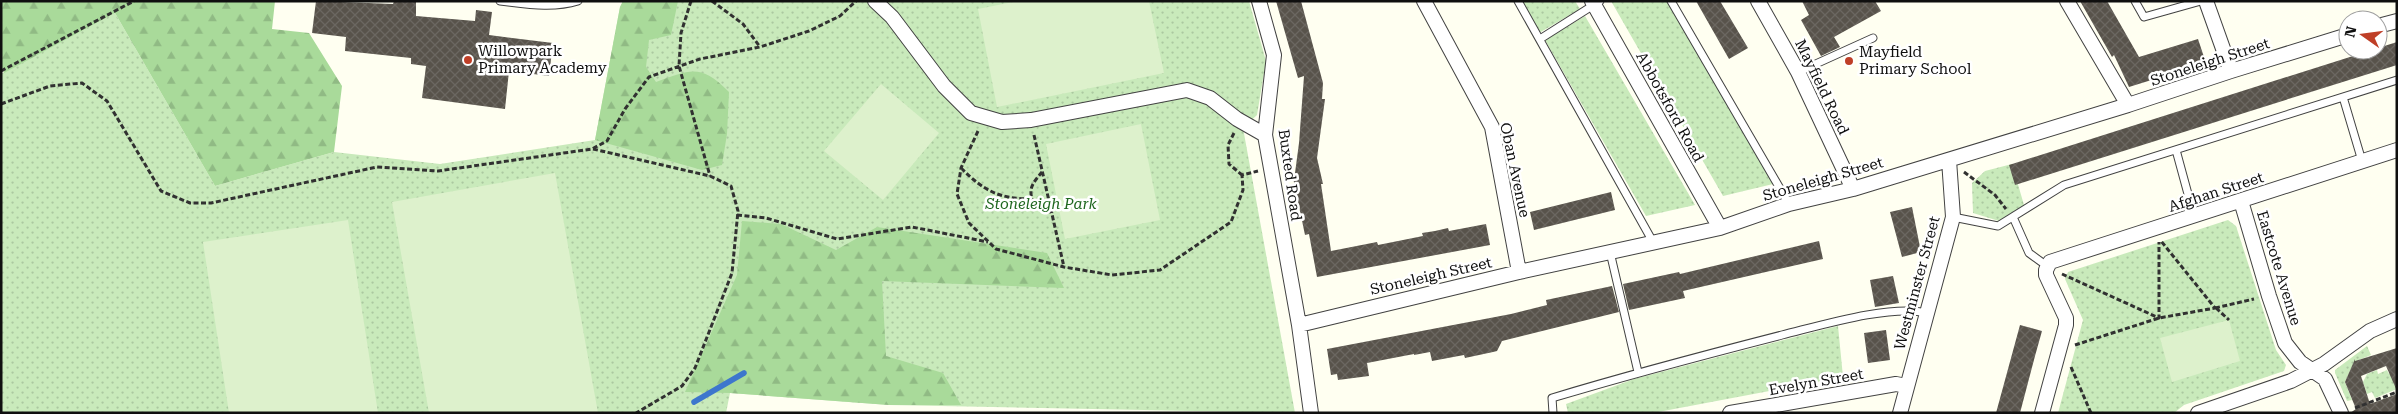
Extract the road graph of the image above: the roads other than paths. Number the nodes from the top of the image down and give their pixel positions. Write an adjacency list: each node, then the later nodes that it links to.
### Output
1 (500, 1): 2 (lane)
2 (578, 1)
3 (875, 1): 22 (street)
4 (1259, 1): 22 (street, Buxted Road)
5 (1424, 1): 37 (street, Oban Avenue)
6 (1518, 1): 14 (lane)
7 (1671, 1): 29 (lane)
8 (1758, 1): 18 (street, Mayfield Road)
9 (2067, 1): 21 (street)
10 (2135, 1): 11 (lane)
11 (2201, 1)
12 (2206, 1): 17 (street)
13 (1595, 2): 14 (lane); 33 (street, Abbotsford Road)
14 (1540, 38): 34 (lane)
15 (1873, 38): 18 (lane)
16 (2338, 38): 17 (street, Stoneleigh Street)
17 (2231, 71): 21 (street, Stoneleigh Street)
18 (1798, 72): 27 (street, Mayfield Road)
19 (2397, 80): 20 (lane)
20 (2343, 97): 23 (lane); 26 (lane)
21 (2128, 105): 25 (street, Stoneleigh Street)
22 (1265, 135): 40 (street, Buxted Road)
23 (2176, 150): 30 (lane); 32 (lane)
24 (2397, 150): 26 (street, Afghan Street)
25 (1949, 160): 27 (street, Stoneleigh Street); 31 (street, Westminster Street)
26 (2362, 162): 28 (street, Afghan Street)
27 (1853, 188): 29 (street, Stoneleigh Street)
28 (2241, 201): 30 (street, Afghan Street); 41 (street, Eastcote Avenue)
29 (1789, 204): 33 (street, Stoneleigh Street)
30 (2194, 216): 36 (street, Afghan Street)
31 (1953, 217): 32 (lane); 38 (street, Westminster Street)
32 (2013, 217): 36 (lane)
33 (1720, 228): 34 (street, Stoneleigh Street)
34 (1653, 242): 35 (street, Stoneleigh Street)
35 (1610, 252): 37 (street, Stoneleigh Street); 42 (lane)
36 (2048, 266): 49 (street)
37 (1519, 272): 40 (street, Stoneleigh Street)
38 (1927, 313): 42 (lane); 43 (street, Westminster Street)
39 (2397, 319): 41 (street)
40 (1299, 325): 45 (street, Buxted Road)
41 (2312, 371): 44 (street, Eastcote Avenue); 50 (street)
42 (1638, 372): 46 (lane)
43 (1906, 386): 47 (street, Evelyn Street); 48 (street, Westminster Street)
44 (2345, 411)
45 (1311, 413)
46 (1553, 413)
47 (1730, 413)
48 (1900, 413)
49 (2042, 413)
50 (2198, 413)

